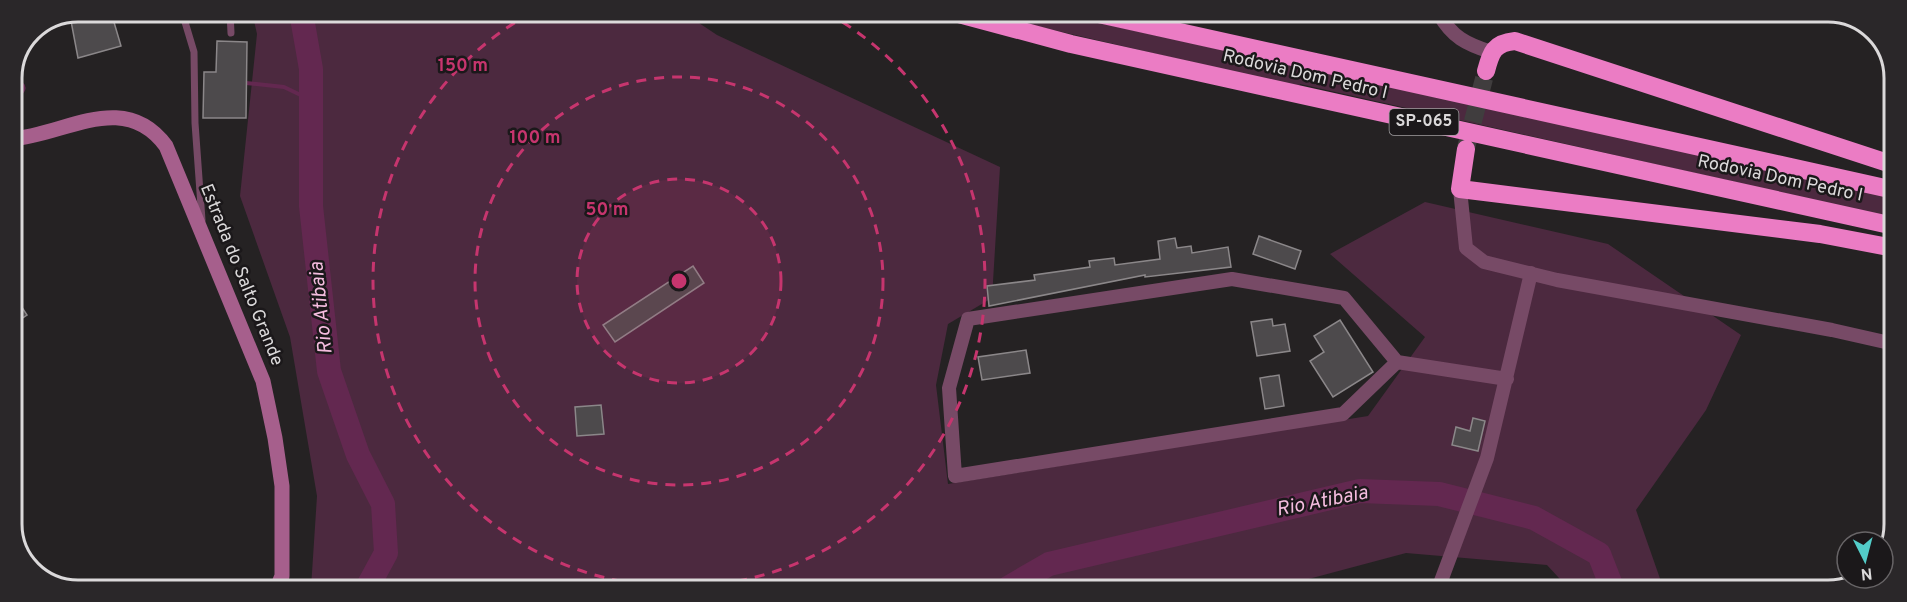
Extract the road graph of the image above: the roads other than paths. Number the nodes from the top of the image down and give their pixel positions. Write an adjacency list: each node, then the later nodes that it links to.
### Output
1 (185, 22): 15 (lane)
2 (230, 22): 6 (lane)
3 (989, 22): 14 (highway, Rodovia Dom Pedro I / SP-065)
4 (1135, 22): 12 (highway, Rodovia Dom Pedro I / SP-065)
5 (1444, 22): 7 (street)
6 (231, 33)
7 (1491, 52): 8 (highway); 11 (highway)
8 (1486, 71)
9 (22, 136): 15 (street, Estrada do Salto Grande)
10 (1466, 149): 13 (highway)
11 (1884, 162)
12 (1884, 188)
13 (1460, 189): 16 (highway); 17 (street)
14 (1884, 224)
15 (202, 229): 21 (street, Estrada do Salto Grande)
16 (1884, 246)
17 (1531, 273): 18 (street); 20 (street)
18 (1884, 342)
19 (1397, 362): 19 (street); 20 (street)
20 (1507, 379): 22 (street)
21 (281, 580)
22 (1442, 580)

